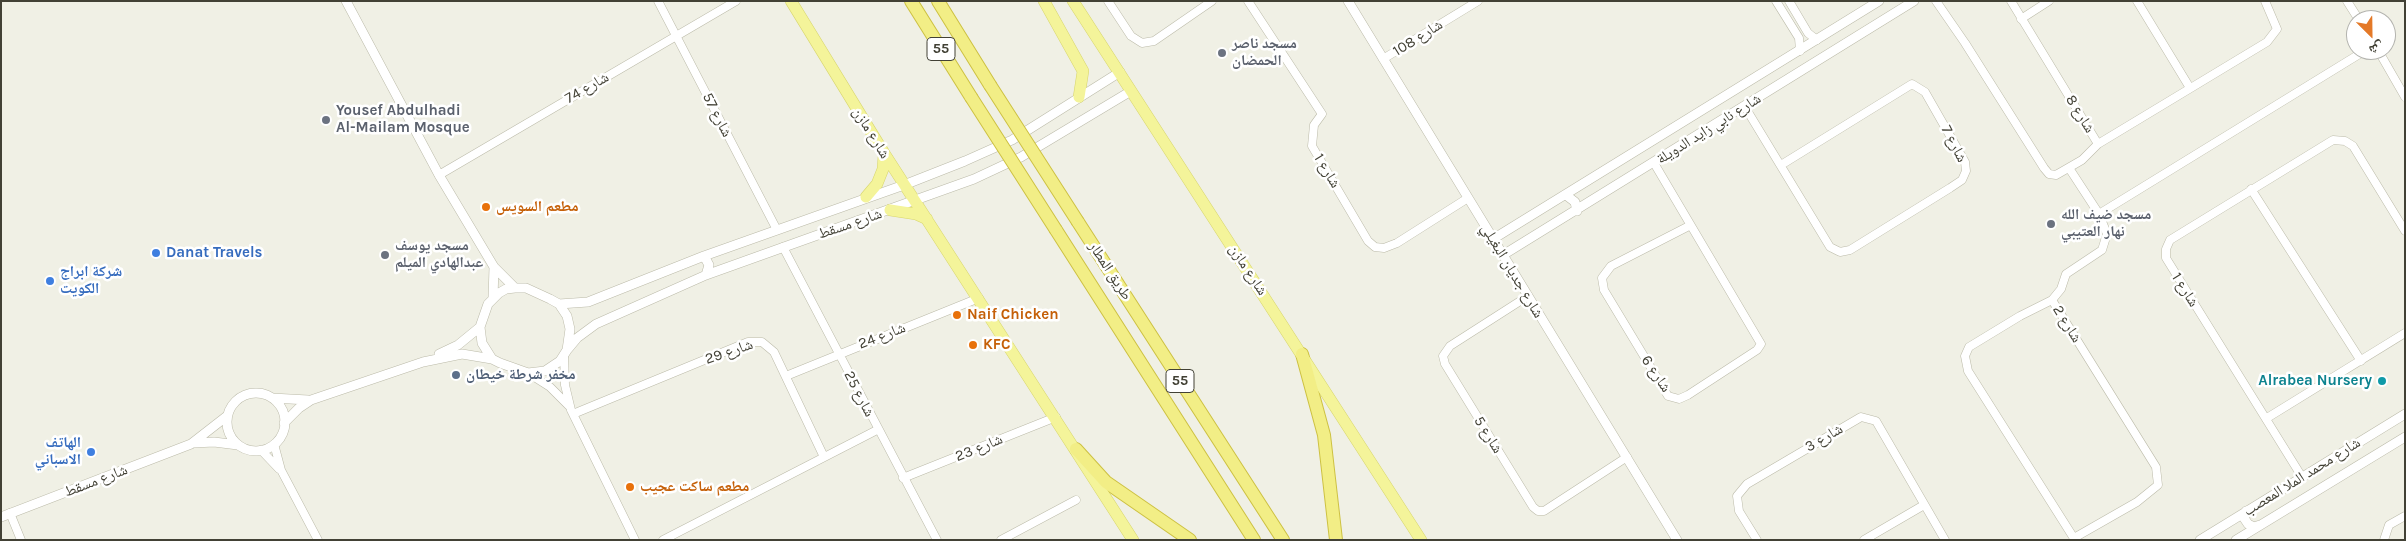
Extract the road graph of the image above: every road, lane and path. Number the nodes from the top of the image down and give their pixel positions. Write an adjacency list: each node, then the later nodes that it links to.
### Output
1 (346, 1): 43 (street)
2 (658, 1): 26 (street, شارع 57)
3 (736, 1): 26 (street, شارع 74)
4 (791, 1): 39 (main road, شارع مازن)
5 (911, 1): 118 (highway, طريق المطار / 55, bridge)
6 (938, 1): 119 (highway, طريق المطار / 55, bridge)
7 (1044, 1): 35 (main road)
8 (1073, 1): 32 (main road, شارع مازن)
9 (1108, 1): 10 (street)
10 (1212, 1)
11 (1248, 1): 49 (street, شارع 1)
12 (1348, 1): 29 (street, شارع جديان البغيلي)
13 (1478, 1): 29 (street, شارع 108)
14 (1776, 1): 24 (street)
15 (1879, 1): 27 (street, شارع نابي زايد الدويلة)
16 (1914, 1): 23 (street, شارع نابي زايد الدويلة)
17 (1936, 1): 42 (street)
18 (2010, 1): 25 (street, شارع 8)
19 (2049, 1): 25 (street)
20 (2137, 1): 33 (street)
21 (2265, 1): 33 (street, شارع 8)
22 (1790, 3): 24 (street); 27 (street)
23 (1903, 5): 37 (street, شارع نابي زايد الدويلة)
24 (1782, 12): 28 (street)
25 (2022, 19): 38 (street, شارع 8)
26 (676, 36): 43 (street, شارع 74); 57 (street, شارع 57)
27 (1817, 40): 28 (street, شارع نابي زايد الدويلة)
28 (1800, 51): 44 (street, شارع نابي زايد الدويلة)
29 (1383, 59): 49 (street, شارع جديان البغيلي)
30 (2350, 60): 54 (street)
31 (2384, 60): 36 (street)
32 (1120, 72): 34 (main road, شارع مازن); 35 (street, شارع مسقط)
33 (2190, 88): 38 (street, شارع 8)
34 (1131, 91): 51 (street, شارع مسقط); 77 (main road, شارع مازن)
35 (1079, 97): 45 (street, شارع مسقط)
36 (2405, 97)
37 (1745, 107): 40 (street, شارع نابي زايد الدويلة); 41 (street, شارع 7)
38 (2098, 144): 42 (street)
39 (884, 153): 45 (main road, شارع مازن); 48 (main road)
40 (1654, 164): 50 (street, شارع نابي زايد الدويلة); 56 (street, شارع 6)
41 (1781, 165): 41 (street, شارع 7)
42 (2069, 168): 54 (street)
43 (439, 175): 65 (street)
44 (1589, 180): 47 (street, شارع نابي زايد الدويلة); 50 (street)
45 (904, 185): 48 (street, شارع مسقط); 51 (main road, شارع مازن)
46 (2251, 189): 58 (street, شارع 1); 79 (street); 89 (street, شارع 1)
47 (1566, 195): 53 (street); 59 (street, شارع نابي زايد الدويلة)
48 (866, 197): 57 (street, شارع مسقط)
49 (1468, 198): 59 (street, شارع جديان البغيلي)
50 (1597, 198): 53 (street, شارع نابي زايد الدويلة)
51 (914, 201): 52 (street, شارع مسقط); 55 (main road, شارع مازن)
52 (890, 210): 55 (main road); 61 (street, شارع مسقط)
53 (1576, 211): 62 (street, شارع نابي زايد الدويلة)
54 (2099, 214): 71 (street)
55 (928, 220): 70 (main road, شارع مازن)
56 (1689, 226): 56 (street, شارع 6)
57 (777, 230): 60 (street, شارع مسقط)
58 (2405, 230)
59 (1493, 240): 62 (street, شارع جديان البغيلي)
60 (730, 247): 63 (street, شارع مسقط); 64 (street)
61 (783, 248): 64 (street, شارع مسقط); 76 (street, شارع 25)
62 (1503, 255): 68 (street, شارع جديان البغيلي)
63 (704, 256): 66 (street); 72 (street, شارع مسقط)
64 (735, 265): 66 (street, شارع مسقط)
65 (494, 267): 67 (street); 69 (street)
66 (706, 275): 75 (street, شارع مسقط)
67 (515, 288): 69 (street); 72 (street)
68 (1528, 296): 99 (street, شارع جديان البغيلي); 99 (street, شارع 5)
69 (493, 298): 73 (street)
70 (979, 298): 76 (street, شارع 24); 88 (main road, شارع مازن)
71 (2052, 300): 109 (street, شارع 2); 109 (street, شارع 2)
72 (559, 304): 75 (street)
73 (480, 327): 78 (street); 80 (street)
74 (2405, 333): 79 (street)
75 (565, 352): 81 (street); 85 (street)
76 (838, 353): 82 (street, شارع 24); 91 (street, شارع 25)
77 (1302, 354): 120 (highway); 121 (main road, شارع مازن)
78 (492, 359): 80 (street); 81 (street)
79 (2361, 361): 89 (street)
80 (423, 362): 84 (street)
81 (528, 373): 85 (street)
82 (786, 376): 85 (street, شارع 29); 98 (street, شارع 29)
83 (272, 398): 84 (street); 87 (street); 90 (street)
84 (311, 400): 90 (street)
85 (572, 412): 112 (street)
86 (2405, 414): 101 (street, شارع محمد الملا المعصب)
87 (227, 416): 93 (street, شارع مسقط); 95 (street)
88 (1056, 418): 96 (main road, شارع مازن); 102 (street, شارع 23)
89 (2267, 418): 101 (street, شارع 1)
90 (284, 423): 94 (street)
91 (877, 430): 98 (street); 102 (street, شارع 25)
92 (2405, 437): 108 (street, شارع محمد الملا المعصب)
93 (191, 444): 95 (street, شارع مسقط); 106 (street, شارع مسقط)
94 (274, 444): 97 (street); 100 (street)
95 (239, 445): 97 (street)
96 (1076, 449): 116 (main road, شارع مازن); 117 (highway)
97 (261, 450): 100 (street)
98 (824, 457): 113 (street)
99 (1627, 458): 122 (street, شارع جديان البغيلي)
100 (280, 470): 111 (street)
101 (2302, 476): 105 (street, شارع محمد الملا المعصب)
102 (903, 478): 114 (street, شارع 25)
103 (1076, 500): 115 (street)
104 (1924, 505): 123 (street, شارع 3); 124 (street); 125 (street, شارع 3)
105 (2246, 511): 108 (street); 126 (street, شارع محمد الملا المعصب)
106 (6, 515): 110 (street)
107 (2405, 516): 128 (street)
108 (2260, 525): 127 (street, شارع محمد الملا المعصب)
109 (2074, 539)
110 (21, 540)
111 (318, 540)
112 (635, 540)
113 (663, 540)
114 (937, 540)
115 (1001, 540)
116 (1134, 540)
117 (1190, 540)
118 (1254, 540)
119 (1283, 540)
120 (1336, 540)
121 (1421, 540)
122 (1677, 540)
123 (1757, 540)
124 (1864, 540)
125 (1945, 540)
126 (2200, 540)
127 (2236, 540)
128 (2384, 540)

